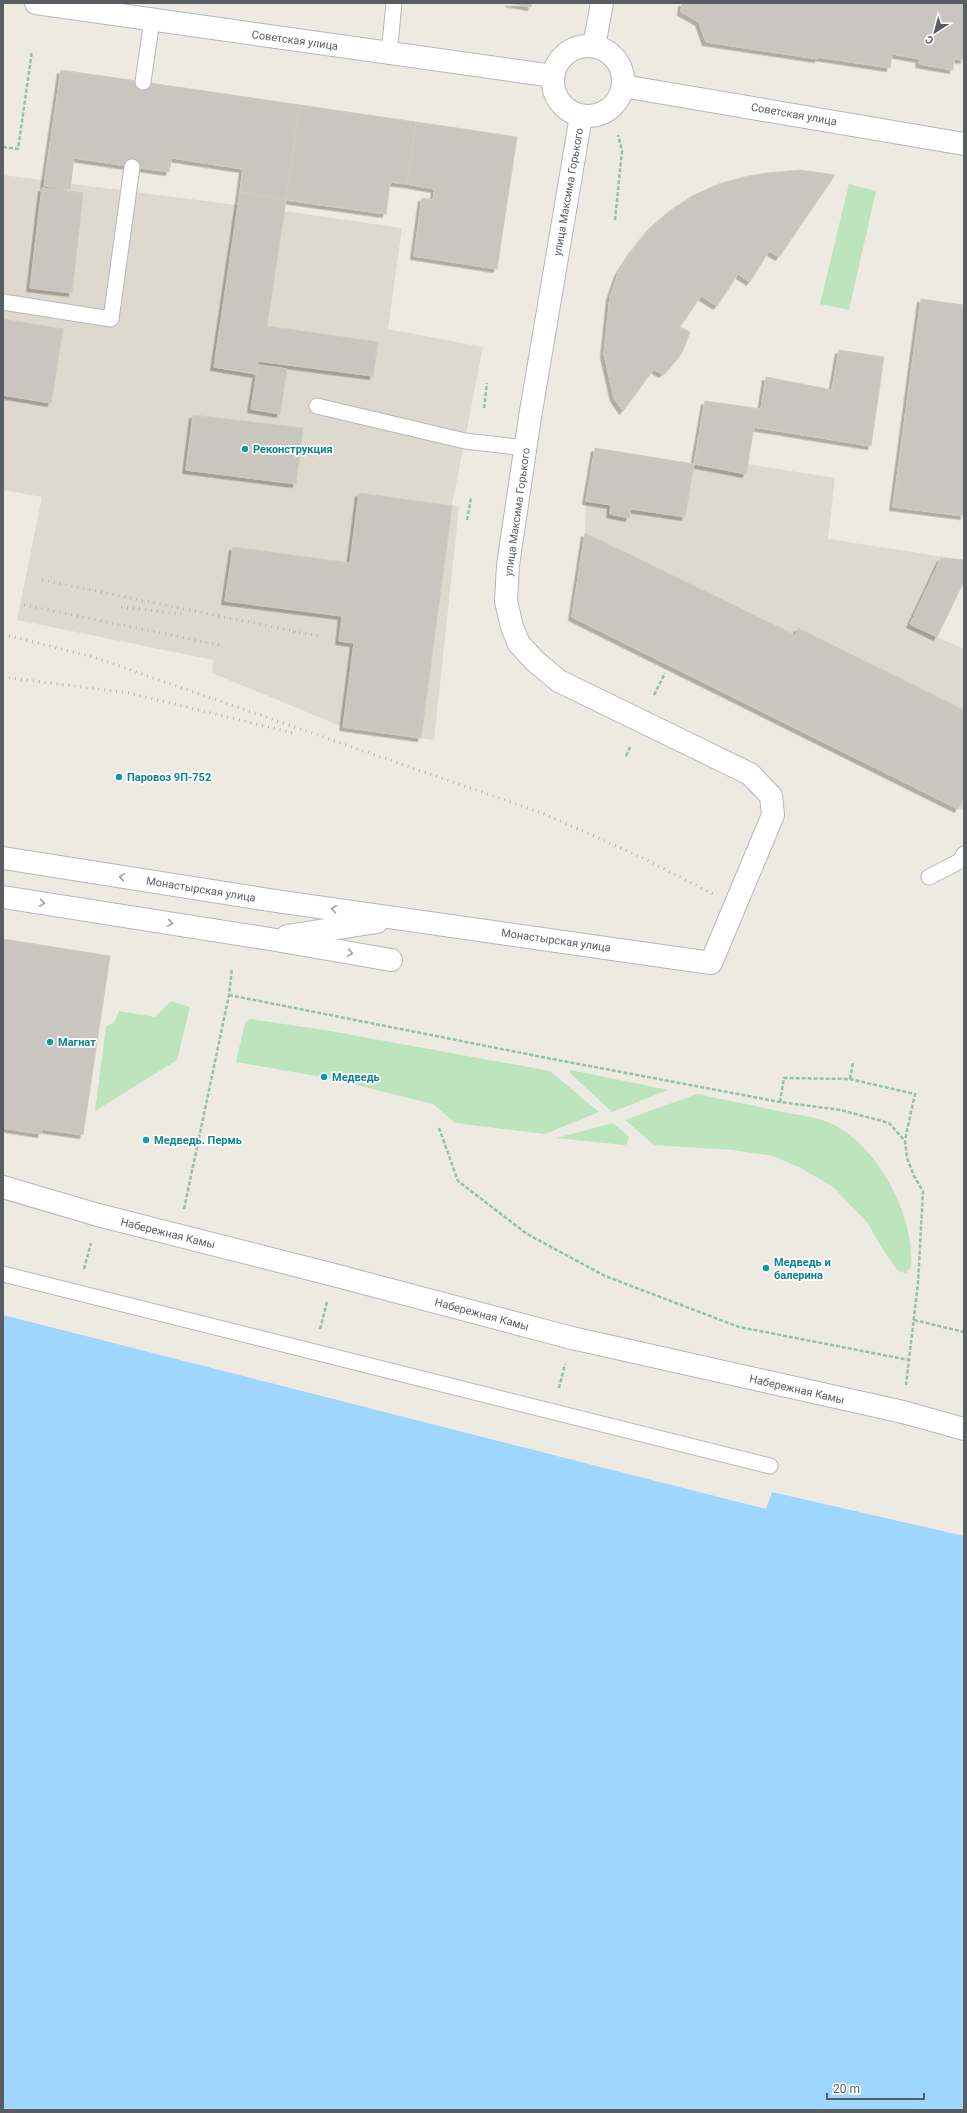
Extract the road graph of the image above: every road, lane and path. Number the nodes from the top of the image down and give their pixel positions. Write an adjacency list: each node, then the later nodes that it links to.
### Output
1 (36, 3): 4 (street, Советская улица)
2 (394, 3): 7 (lane)
3 (602, 3): 5 (street)
4 (152, 20): 7 (street, Советская улица); 9 (lane)
5 (594, 46): 8 (street); 10 (street)
6 (32, 51): 14 (path)
7 (389, 54): 8 (street, Советская улица)
8 (553, 76): 11 (street)
9 (143, 82)
10 (623, 86): 11 (street); 13 (street, Советская улица)
11 (581, 116): 21 (street, улица Максима Горького)
12 (618, 135): 16 (path)
13 (964, 144)
14 (3, 147)
15 (132, 167): 17 (lane)
16 (615, 220)
17 (3, 302)
18 (487, 383): 20 (path)
19 (317, 406): 21 (lane)
20 (484, 408)
21 (526, 448): 31 (street, улица Максима Горького)
22 (472, 498): 23 (path)
23 (467, 520)
24 (964, 854): 26 (lane)
25 (3, 858): 28 (street, Монастырская улица, one-way to 25)
26 (929, 876)
27 (3, 897): 29 (street, Монастырская улица, one-way to 29)
28 (400, 918): 29 (street, Монастырская улица); 31 (street, Монастырская улица)
29 (270, 939): 30 (street, Монастырская улица, one-way to 30)
30 (391, 960)
31 (711, 963)
32 (232, 968): 33 (path)
33 (228, 994): 36 (path); 40 (path)
34 (853, 1062): 35 (path)
35 (850, 1079): 36 (path); 38 (path)
36 (780, 1102): 38 (path)
37 (439, 1128): 44 (path)
38 (905, 1141): 42 (path)
39 (3, 1187): 40 (street, Набережная Камы)
40 (178, 1236): 45 (street, Набережная Камы)
41 (3, 1274): 47 (lane)
42 (914, 1320): 43 (path); 44 (path)
43 (964, 1332)
44 (909, 1360): 45 (path)
45 (903, 1412): 46 (street, Набережная Камы)
46 (964, 1429)
47 (770, 1466)

